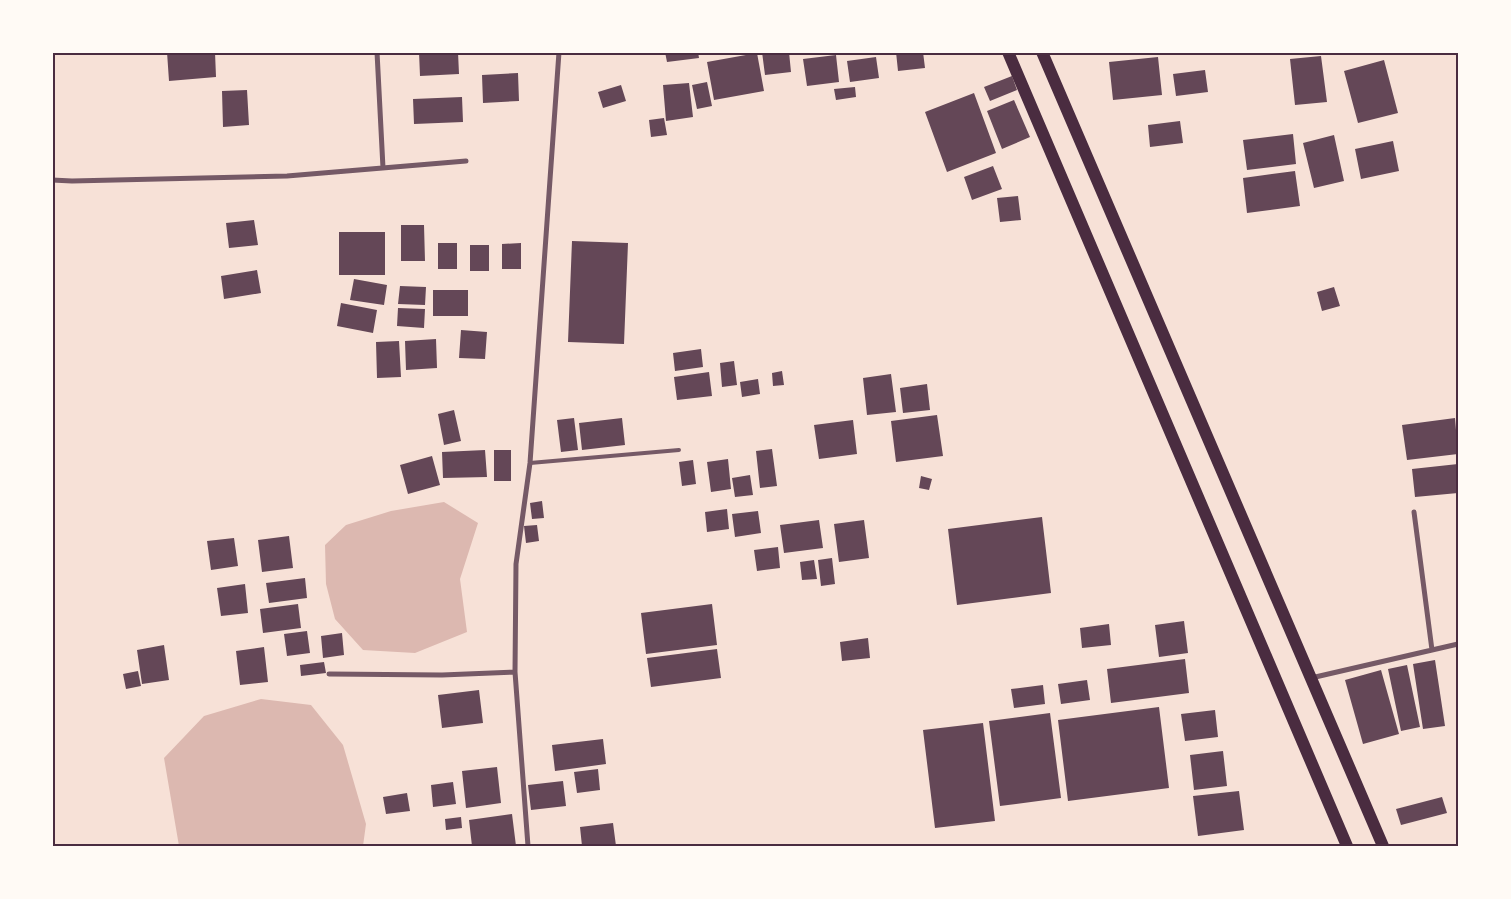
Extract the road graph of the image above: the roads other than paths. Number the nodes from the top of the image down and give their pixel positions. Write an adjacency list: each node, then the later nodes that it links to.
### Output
1 (377, 52): 6 (street)
2 (560, 52): 9 (street)
3 (1008, 52): 17 (main road)
4 (1042, 52): 15 (main road)
5 (466, 161): 6 (street)
6 (383, 168): 7 (street)
7 (52, 180)
8 (679, 450): 9 (lane)
9 (530, 462): 13 (street)
10 (1414, 512): 12 (street)
11 (1458, 644): 12 (street)
12 (1432, 650): 15 (street)
13 (515, 672): 14 (street); 16 (street)
14 (329, 674)
15 (1311, 678): 18 (main road)
16 (528, 846)
17 (1347, 846)
18 (1383, 846)

